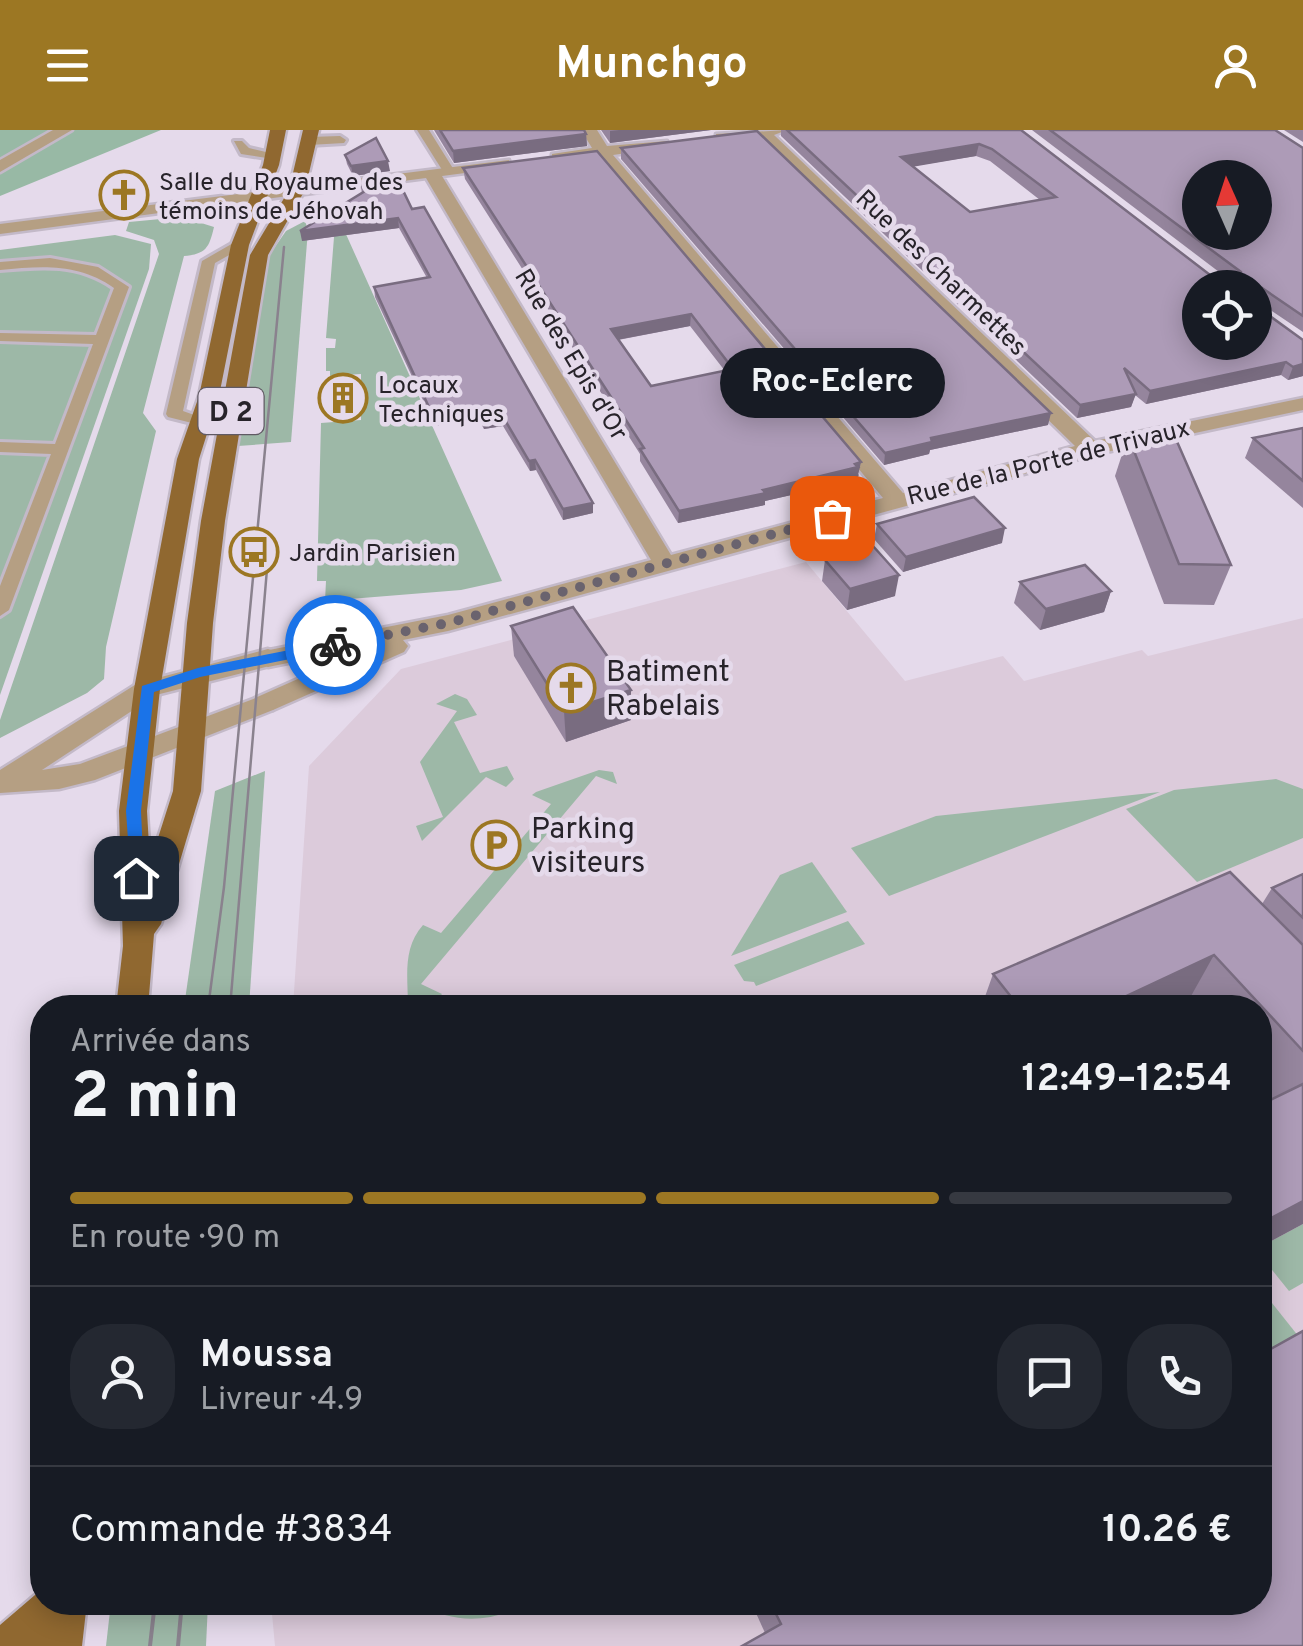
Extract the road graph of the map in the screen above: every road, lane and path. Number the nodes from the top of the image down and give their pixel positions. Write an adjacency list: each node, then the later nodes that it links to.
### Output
1 (64, 130): 13 (street)
2 (278, 130): 12 (main road, D 2)
3 (423, 130): 14 (lane)
4 (590, 130): 11 (street)
5 (767, 131): 7 (street); 26 (street, Rue des Charmettes)
6 (310, 136): 8 (lane); 15 (main road, D 2)
7 (712, 138)
8 (340, 140)
9 (674, 142): 11 (street)
10 (238, 144): 12 (lane)
11 (605, 151): 14 (street); 27 (street)
12 (274, 155): 16 (main road, D 2)
13 (0, 166)
14 (440, 171): 15 (street); 28 (street, Rue des Epis d'Or)
15 (297, 190): 16 (street); 32 (main road, D 2)
16 (260, 194): 17 (street); 18 (main road, D 2)
17 (0, 229)
18 (240, 245): 23 (main road, D 2); 23 (lane)
19 (0, 266): 21 (lane)
20 (0, 337): 21 (lane)
21 (103, 340): 25 (lane)
22 (1303, 404): 26 (street, Rue de la Porte de Trivaux)
23 (200, 420): 33 (main road, D 2)
24 (0, 447): 25 (lane)
25 (60, 449): 29 (lane)
26 (1090, 449): 27 (street, Rue de la Porte de Trivaux)
27 (898, 500): 28 (street, Rue de la Porte de Trivaux)
28 (665, 564): 31 (street, Rue de la Porte de Trivaux)
29 (5, 585): 30 (lane)
30 (0, 610)
31 (448, 623): 32 (street, Rue de la Porte de Trivaux); 34 (street, Rue de la Porte de Trivaux)
32 (198, 673): 33 (street, Rue de la Porte de Trivaux); 34 (main road, D 2)
33 (147, 689): 35 (main road, D 2); 36 (street, Rue de la Porte de Trivaux)
34 (192, 733): 35 (street, Rue de la Porte de Trivaux); 37 (main road, D 2)
35 (138, 754): 36 (street, Rue de la Porte de Trivaux); 37 (main road, D 2)
36 (3, 782)
37 (139, 946): 38 (main road, D 2)
38 (133, 995)
39 (47, 1615): 41 (main road)
40 (62, 1615): 42 (main road)
41 (10, 1646)
42 (60, 1646)

